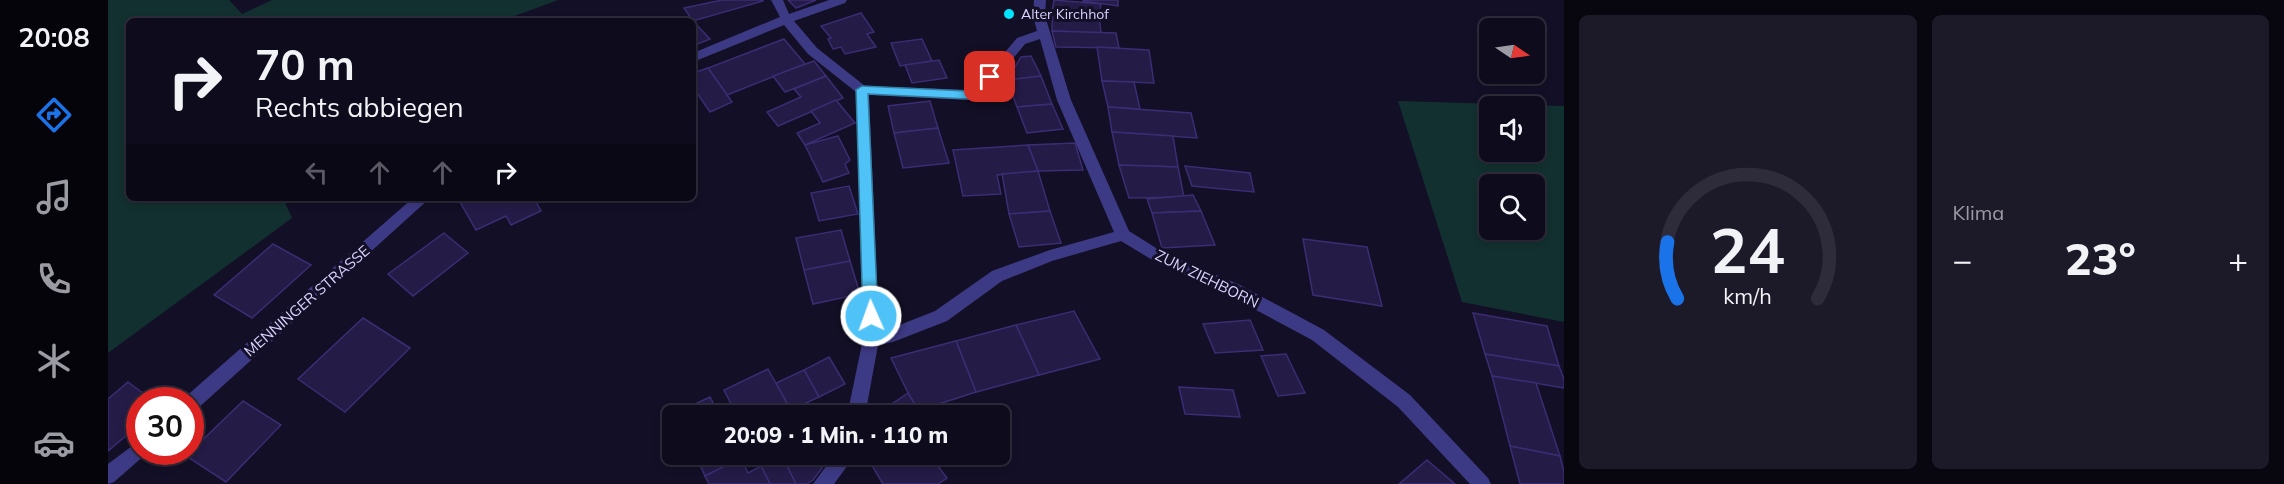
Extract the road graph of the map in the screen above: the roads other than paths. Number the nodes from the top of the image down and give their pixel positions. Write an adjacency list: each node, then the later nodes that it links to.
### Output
1 (777, 0): 4 (street)
2 (841, 0): 4 (street)
3 (1040, 0): 5 (street)
4 (784, 20): 6 (street); 7 (street)
5 (1045, 33): 7 (street); 9 (street)
6 (696, 57)
7 (862, 90): 10 (street)
8 (420, 201): 11 (street, MENNINGER STRASSE)
9 (1123, 235): 10 (street); 17 (street, ZUM ZIEHBORN)
10 (872, 339): 12 (street)
11 (204, 392)
12 (857, 405)
13 (126, 460): 15 (street)
14 (838, 465): 16 (street)
15 (108, 476)
16 (822, 484)
17 (1482, 484)

